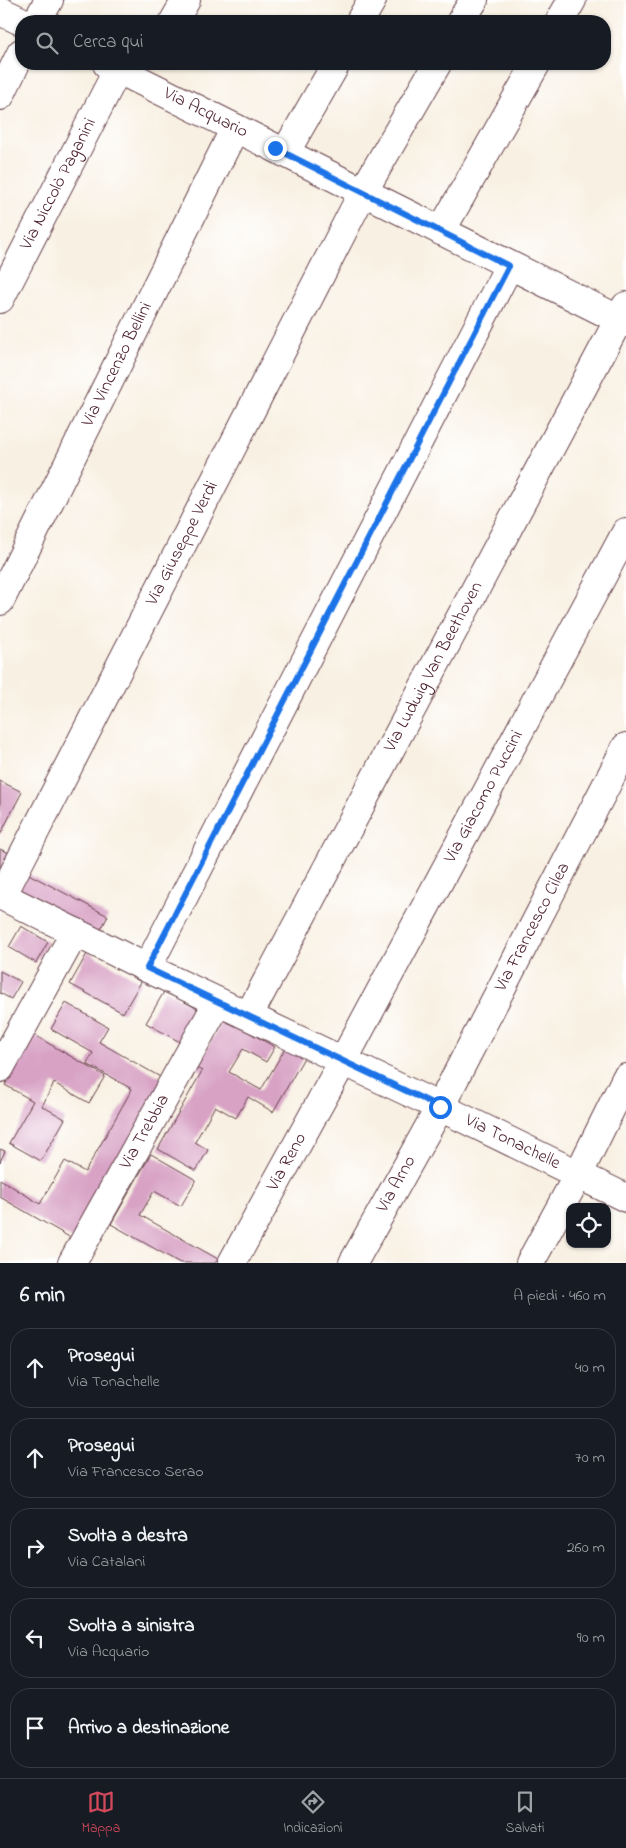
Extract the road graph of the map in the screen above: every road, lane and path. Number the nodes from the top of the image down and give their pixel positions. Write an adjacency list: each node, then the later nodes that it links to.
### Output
1 (49, 0): 7 (street)
2 (186, 0): 8 (street)
3 (372, 0): 9 (street)
4 (474, 0): 10 (street)
5 (572, 0): 11 (street)
6 (0, 11): 12 (street)
7 (40, 15)
8 (177, 15)
9 (363, 15)
10 (465, 15)
11 (563, 15)
12 (15, 18)
13 (15, 65): 19 (street)
14 (128, 70): 25 (street, Via Niccolò Paganini)
15 (131, 70): 20 (street, Via Acquario)
16 (333, 70): 21 (street)
17 (434, 70): 22 (street, Via Giuseppe Verdi)
18 (533, 70): 23 (street)
19 (0, 96)
20 (235, 128): 21 (street, Via Acquario); 28 (street, Via Vincenzo Bellini)
21 (285, 153): 22 (street, Via Acquario)
22 (363, 192): 23 (street, Via Acquario); 30 (street, Via Giuseppe Verdi)
23 (441, 231): 24 (street, Via Acquario)
24 (509, 266): 26 (street, Via Acquario); 32 (street)
25 (0, 299)
26 (624, 316): 34 (street, Via Ludwig Van Beethoven)
27 (626, 532): 35 (street, Via Giacomo Puccini)
28 (0, 601)
29 (626, 747): 38 (street, Via Francesco Cilea)
30 (1, 895): 31 (street, Via Tonachelle)
31 (75, 932): 32 (street, Via Tonachelle); 36 (street)
32 (147, 968): 33 (street, Via Tonachelle)
33 (218, 1002): 34 (street, Via Tonachelle); 41 (street, Via Trebbia)
34 (249, 1015): 35 (street, Via Tonachelle)
35 (343, 1061): 38 (street, Via Tonachelle); 42 (street, Via Reno)
36 (0, 1068)
37 (626, 1078): 39 (street)
38 (440, 1107): 39 (street, Via Tonachelle); 43 (street, Via Arno)
39 (578, 1174): 40 (street, Via Tonachelle); 44 (street)
40 (626, 1198)
41 (72, 1263)
42 (232, 1263)
43 (353, 1263)
44 (530, 1263)

